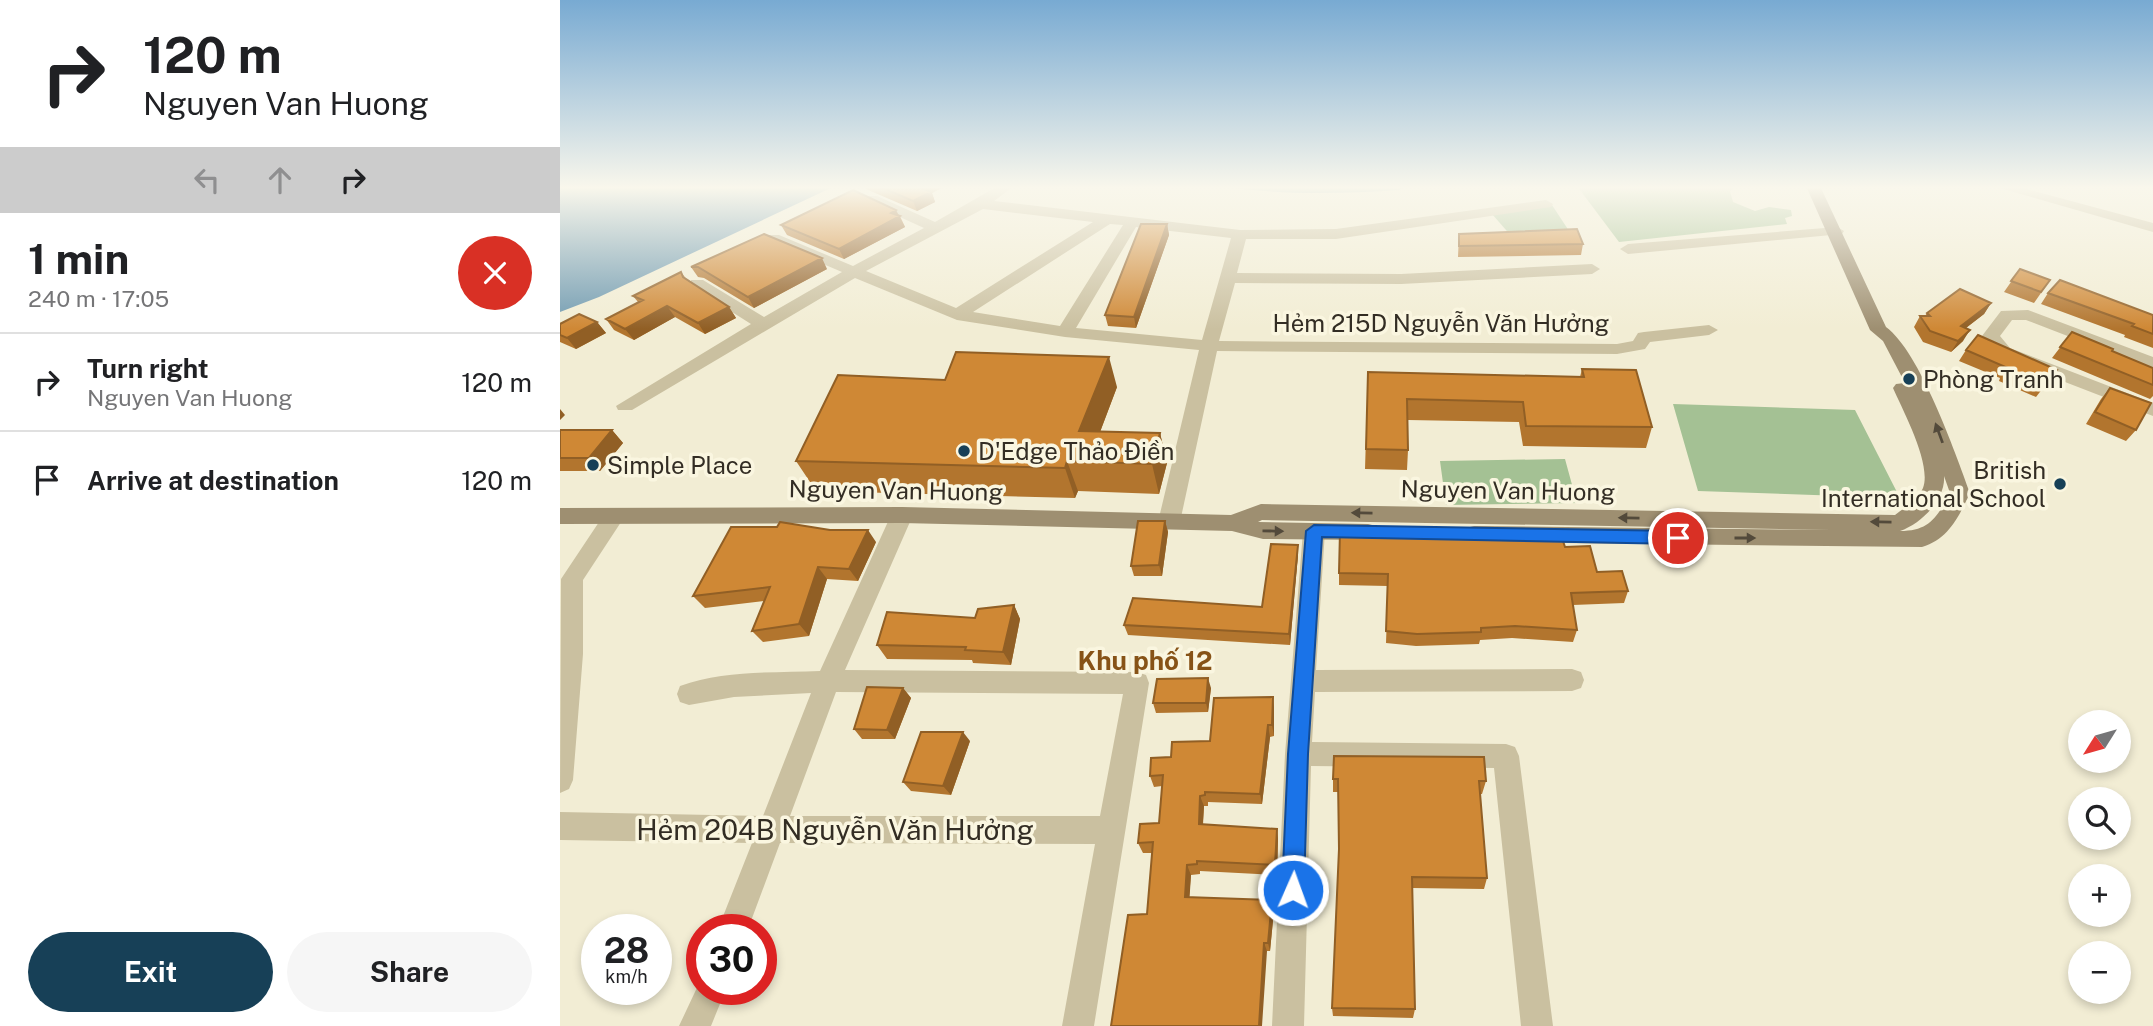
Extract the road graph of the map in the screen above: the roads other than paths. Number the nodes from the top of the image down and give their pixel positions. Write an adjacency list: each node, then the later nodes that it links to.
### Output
1 (921, 234): 12 (street)
2 (1085, 234): 15 (street)
3 (1125, 234): 19 (street)
4 (1231, 234): 8 (street)
5 (1337, 234): 8 (street)
6 (1804, 234): 10 (street)
7 (1838, 234): 18 (main road, Nguyen Van Huong)
8 (1240, 235): 13 (street)
9 (774, 238): 12 (street)
10 (1628, 249)
11 (1592, 269): 13 (street)
12 (855, 271): 15 (street); 16 (street)
13 (1229, 278): 20 (street)
14 (698, 283): 16 (street)
15 (957, 315): 19 (street)
16 (764, 324): 22 (street)
17 (1709, 330): 20 (street, Hẻm 215D Nguyễn Văn Hưởng)
18 (1879, 330): 29 (main road, Nguyen Van Huong, one-way to 29); 29 (main road, Nguyen Van Huong, one-way to 18)
19 (1065, 332): 20 (street)
20 (1209, 346): 27 (street)
21 (2153, 363): 23 (street)
22 (625, 406)
23 (2153, 410)
24 (902, 515): 26 (main road, Nguyen Van Huong); 27 (main road, Nguyen Van Huong); 33 (street)
25 (560, 516): 26 (main road, Nguyen Van Huong)
26 (614, 516): 31 (street)
27 (1169, 522): 28 (main road, Nguyen Van Huong)
28 (1232, 523): 29 (main road, Nguyen Van Huong, one-way to 28); 30 (main road, Nguyen Van Huong, one-way to 30)
29 (1431, 524): 30 (main road, Nguyen Van Huong)
30 (1314, 531): 34 (street)
31 (565, 656): 37 (street)
32 (1572, 680): 34 (street)
33 (828, 681): 35 (street); 39 (street); 40 (street)
34 (1304, 681): 36 (street)
35 (690, 694)
36 (1298, 754): 45 (street); 46 (street)
37 (560, 780)
38 (560, 826): 39 (street, Hẻm 204B Nguyễn Văn Hưởng)
39 (774, 828): 40 (street, Hẻm 204B Nguyễn Văn Hưởng); 41 (street)
40 (1111, 830): 44 (street)
41 (739, 914)
42 (704, 1005): 43 (street)
43 (695, 1026)
44 (1078, 1026)
45 (1288, 1026)
46 (1537, 1026)

